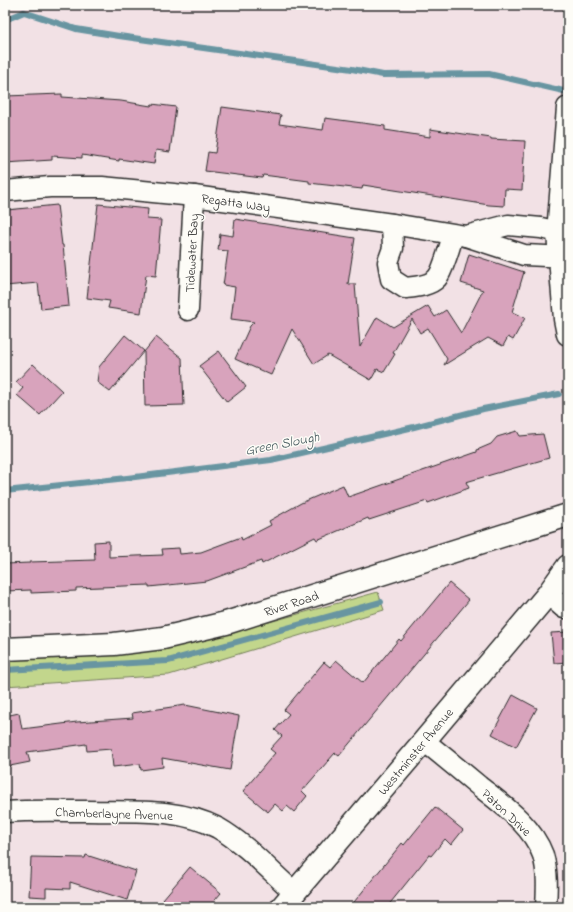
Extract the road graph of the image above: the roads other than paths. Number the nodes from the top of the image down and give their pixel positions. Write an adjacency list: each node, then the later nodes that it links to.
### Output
1 (567, 114): 5 (street)
2 (5, 190): 3 (street, Regatta Way)
3 (194, 196): 4 (street, Regatta Way); 8 (street, Tidewater Bay)
4 (392, 224): 6 (street, Regatta Way); 6 (street)
5 (563, 233): 6 (street, Regatta Way); 7 (street)
6 (460, 235): 7 (street, Regatta Way)
7 (564, 256): 9 (street)
8 (188, 310)
9 (568, 334)
10 (568, 515): 14 (street, River Road)
11 (568, 566): 12 (street, Westminster Avenue)
12 (548, 594): 13 (street); 15 (street, Westminster Avenue)
13 (568, 608)
14 (5, 649)
15 (424, 741): 17 (street, Westminster Avenue); 18 (street, Paton Drive)
16 (5, 812): 17 (street, Chamberlayne Avenue)
17 (288, 900)
18 (546, 907)

